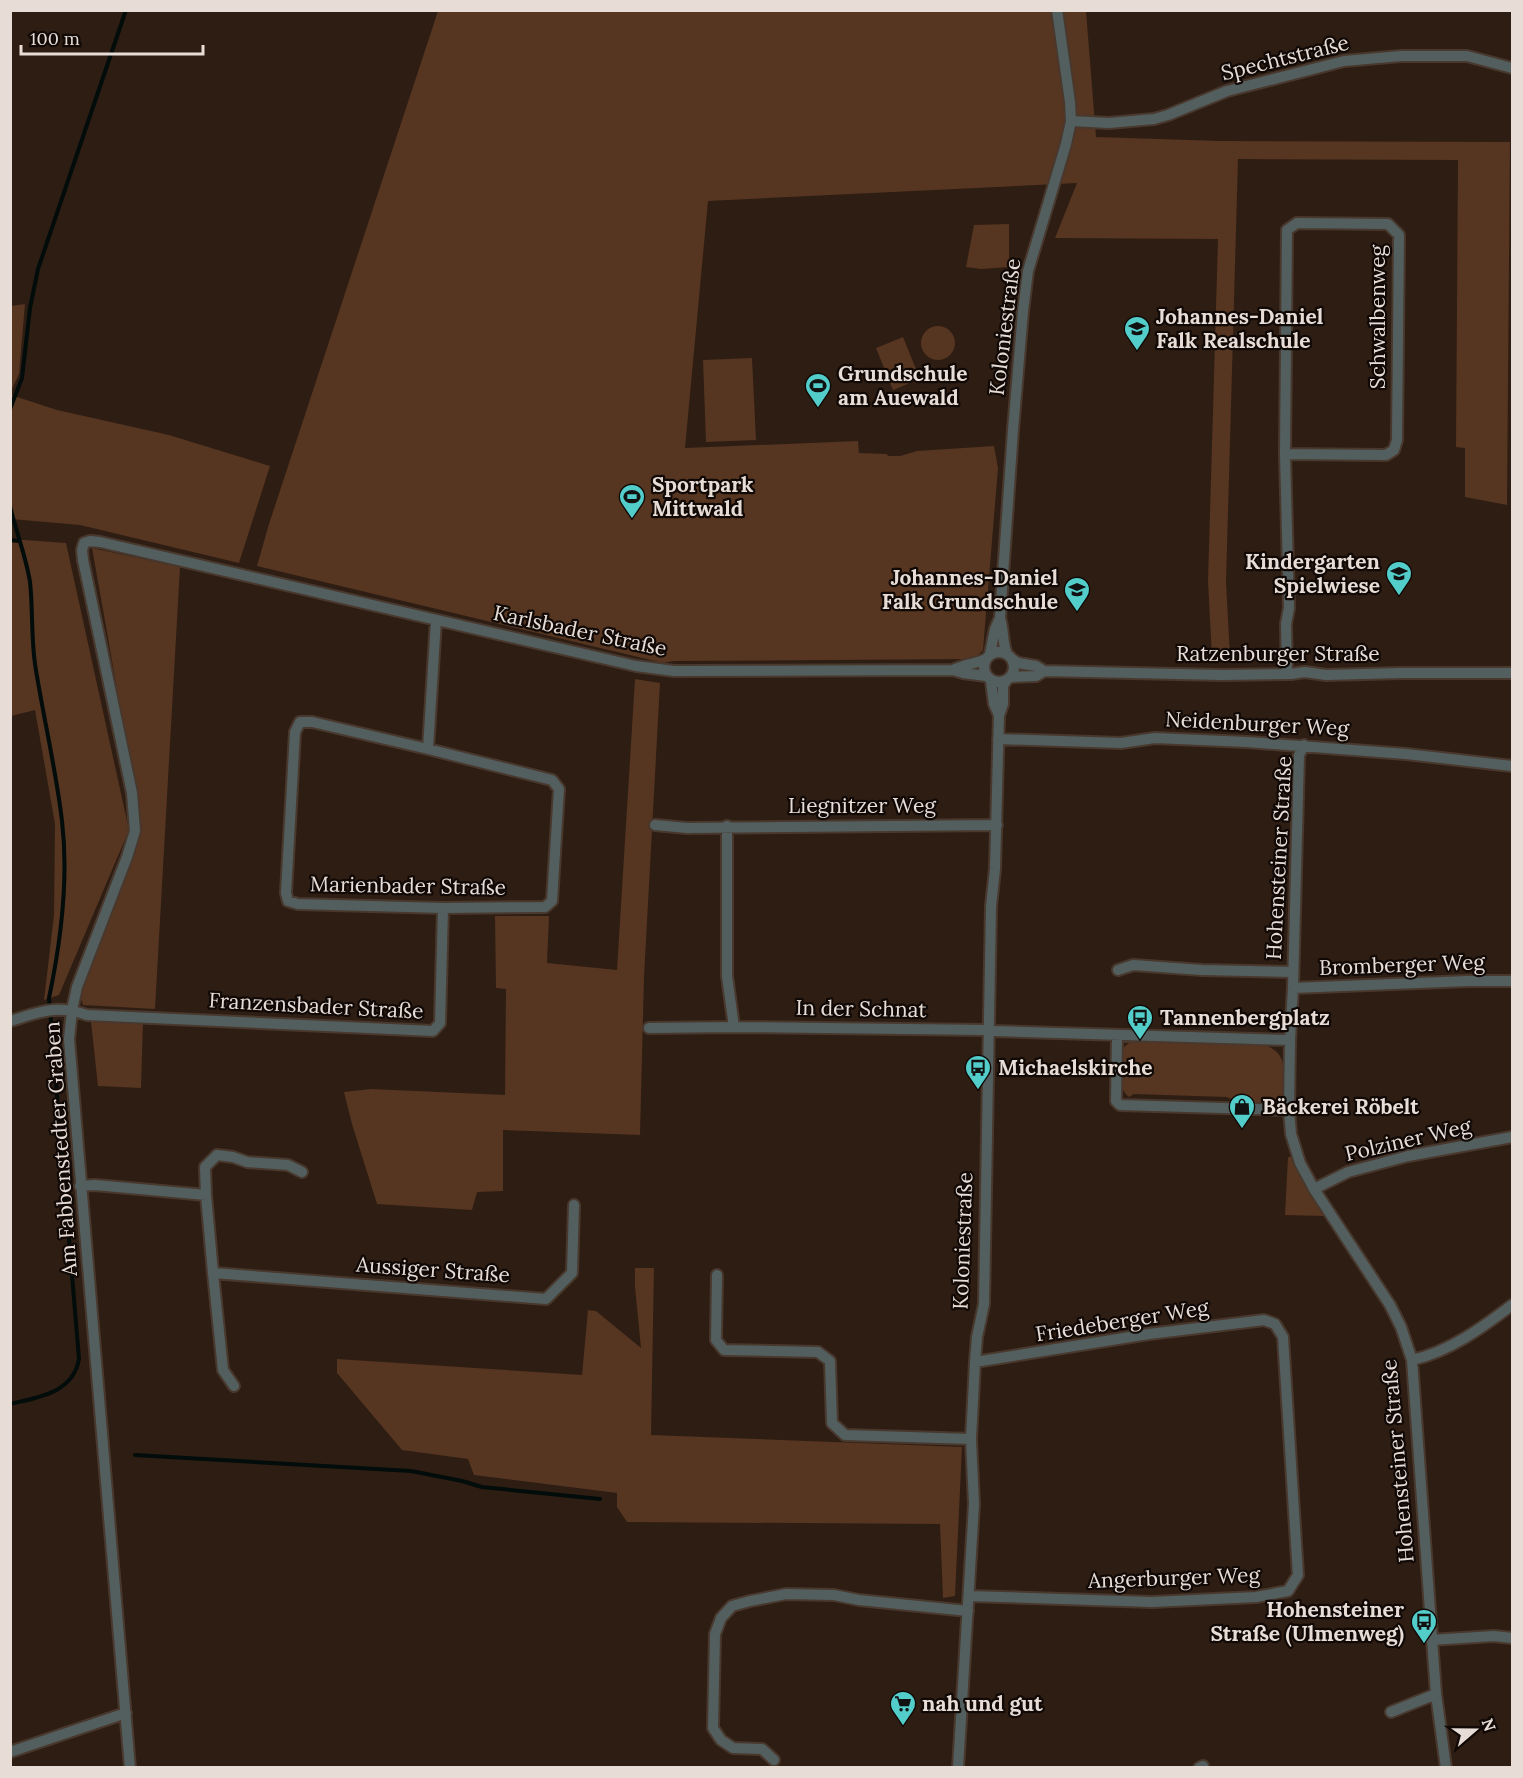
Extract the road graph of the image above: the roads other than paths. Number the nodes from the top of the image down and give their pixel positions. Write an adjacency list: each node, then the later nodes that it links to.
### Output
1 (1057, 10): 3 (street, Koloniestraße)
2 (1512, 68): 3 (street, Spechtstraße)
3 (1071, 121): 6 (street, Koloniestraße)
4 (1285, 454): 4 (street, Schwalbenweg); 13 (street, Schwalbenweg)
5 (84, 543): 7 (street, Karlsbader Straße); 29 (street, Am Fabbenstedter Graben)
6 (1000, 618): 8 (street, Koloniestraße); 9 (street, Koloniestraße)
7 (436, 620): 10 (street, Karlsbader Straße); 19 (street)
8 (988, 657): 9 (street); 10 (street, Karlsbader Straße); 14 (street)
9 (1010, 657): 11 (street, Ratzenburger Straße); 15 (street)
10 (953, 670): 14 (street, Karlsbader Straße)
11 (1044, 671): 13 (street, Ratzenburger Straße); 15 (street, Ratzenburger Straße)
12 (1512, 673): 13 (street, Ratzenburger Straße)
13 (1287, 674)
14 (989, 678): 15 (street); 16 (street, Koloniestraße)
15 (1008, 679): 16 (street, Koloniestraße)
16 (999, 715): 17 (street, Koloniestraße)
17 (998, 739): 18 (street, Neidenburger Weg); 22 (street, Koloniestraße)
18 (1304, 745): 20 (street, Neidenburger Weg); 26 (street, Hohensteiner Straße)
19 (428, 749): 24 (street, Marienbader Straße); 24 (street, Marienbader Straße)
20 (1512, 766)
21 (655, 825): 23 (street, Liegnitzer Weg)
22 (996, 825): 23 (street, Liegnitzer Weg); 33 (street, Koloniestraße)
23 (727, 826): 31 (street)
24 (443, 908): 29 (street, Franzensbader Straße)
25 (1119, 970): 26 (street, Hohensteiner Straße)
26 (1293, 972): 28 (street, Hohensteiner Straße)
27 (1512, 981): 28 (street, Bromberger Weg)
28 (1293, 988): 35 (street, Hohensteiner Straße)
29 (72, 1010): 30 (street); 39 (street, Am Fabbenstedter Graben)
30 (10, 1021)
31 (734, 1027): 32 (street, In der Schnat); 33 (street, In der Schnat)
32 (649, 1028)
33 (988, 1030): 34 (street); 48 (street, Koloniestraße)
34 (1118, 1035): 35 (street); 36 (street)
35 (1290, 1040): 36 (street)
36 (1289, 1110): 40 (street, Hohensteiner Straße)
37 (1512, 1137): 40 (street, Polziner Weg)
38 (302, 1172): 41 (street)
39 (80, 1186): 41 (street); 57 (street, Am Fabbenstedter Graben)
40 (1314, 1189): 47 (street, Hohensteiner Straße)
41 (206, 1196): 43 (street)
42 (574, 1205): 43 (street, Aussiger Straße)
43 (213, 1273): 49 (street)
44 (717, 1275): 50 (street)
45 (1512, 1305): 47 (street)
46 (1275, 1324): 48 (street, Friedeberger Weg); 51 (street, Angerburger Weg)
47 (1412, 1360): 54 (street, Hohensteiner Straße)
48 (975, 1362): 50 (street, Koloniestraße)
49 (234, 1386)
50 (971, 1439): 51 (street, Koloniestraße)
51 (969, 1596): 52 (street, Koloniestraße)
52 (968, 1611): 59 (street); 61 (street, Koloniestraße)
53 (1512, 1638): 54 (street)
54 (1431, 1640): 55 (street, Hohensteiner Straße)
55 (1436, 1694): 56 (street); 62 (street, Hohensteiner Straße)
56 (1391, 1712)
57 (126, 1713): 58 (street); 60 (street, Am Fabbenstedter Graben)
58 (10, 1752)
59 (774, 1760)
60 (130, 1767)
61 (958, 1767)
62 (1446, 1767)

